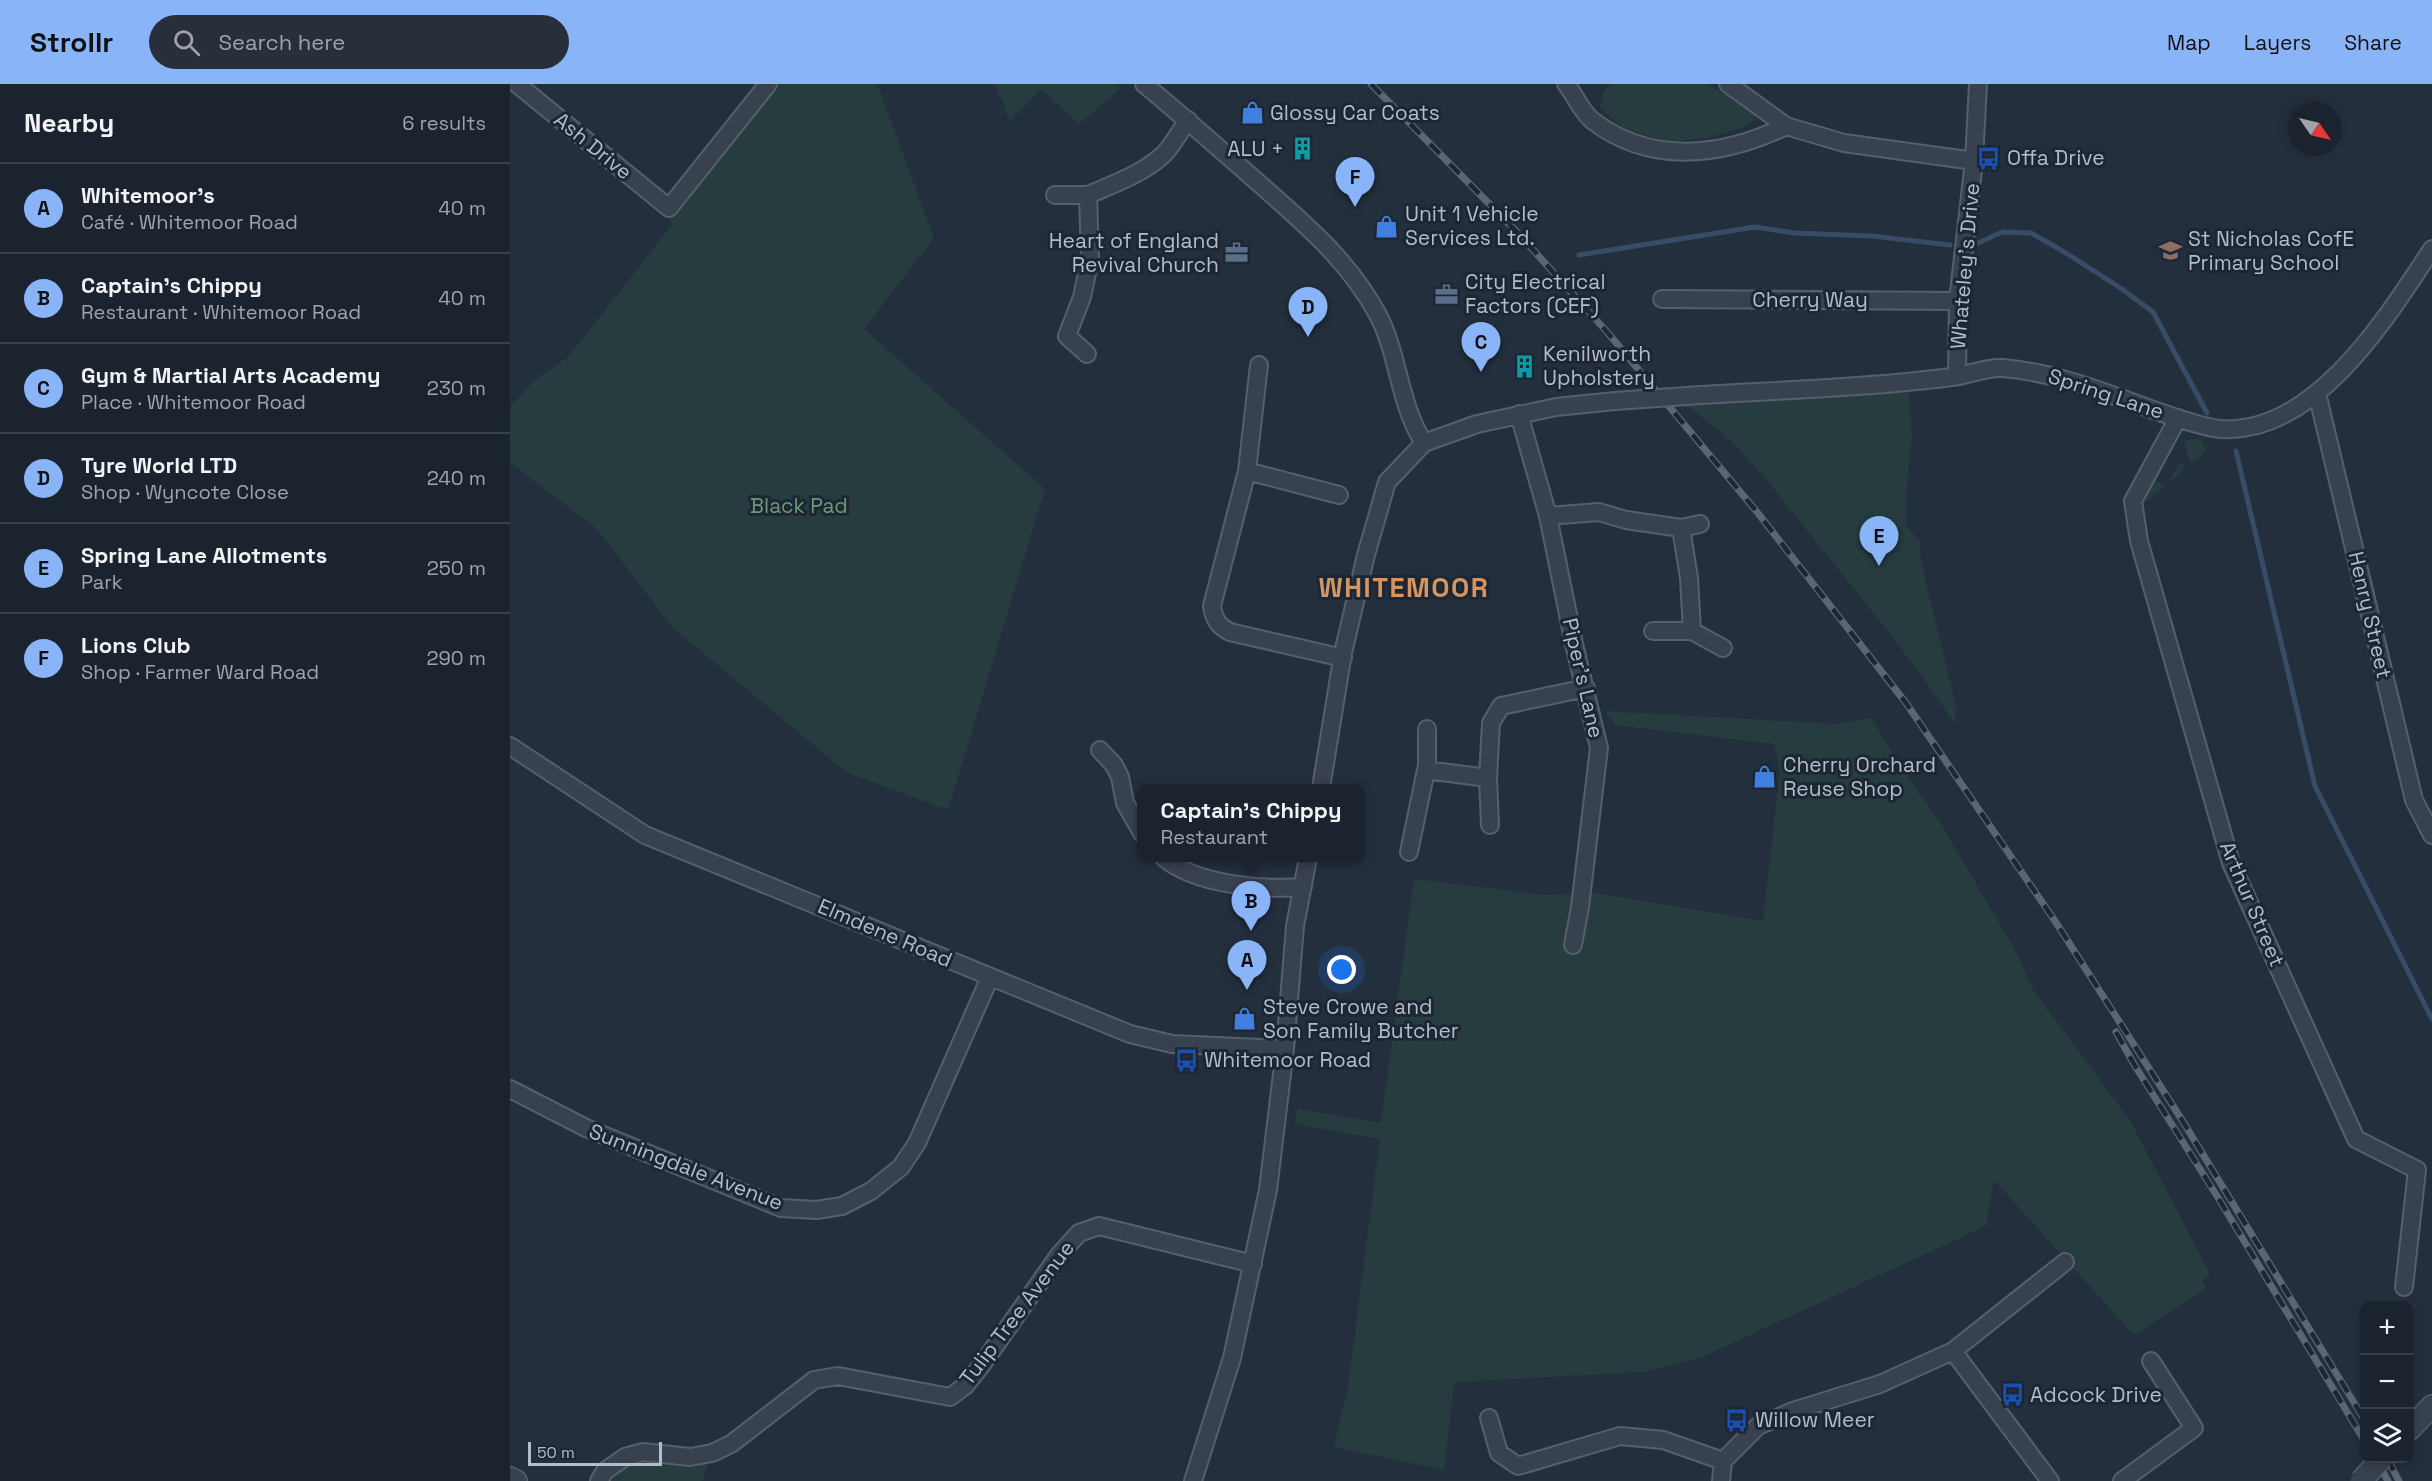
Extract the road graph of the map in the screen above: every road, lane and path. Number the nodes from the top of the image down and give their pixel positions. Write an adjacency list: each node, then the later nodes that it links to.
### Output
1 (517, 84): 2 (street, Ash Drive)
2 (768, 84)
3 (1144, 84): 7 (street)
4 (1728, 84): 8 (street)
5 (1978, 84): 9 (street, Whateley's Drive)
6 (1571, 85): 8 (street)
7 (1188, 120): 11 (street); 21 (street)
8 (1786, 126): 9 (street)
9 (1974, 162): 14 (street, Whateley's Drive)
10 (1055, 195): 11 (street)
11 (1088, 195): 15 (street)
12 (2432, 249): 18 (street, Spring Lane)
13 (1662, 299): 14 (street, Cherry Way)
14 (1958, 301): 17 (street, Whateley's Drive)
15 (1087, 354)
16 (1259, 365): 22 (street)
17 (1957, 376): 19 (street, Spring Lane, bridge); 20 (street, Spring Lane)
18 (2317, 393): 20 (street, Spring Lane); 40 (street, Henry Street)
19 (1519, 414): 21 (street); 24 (street, Piper's Lane)
20 (2178, 418): 49 (street, Arthur Street)
21 (1424, 443): 30 (street)
22 (1247, 471): 23 (street); 30 (street)
23 (1339, 495)
24 (1548, 516): 26 (street); 31 (street, Piper's Lane)
25 (1700, 524): 26 (street)
26 (1681, 528): 28 (street)
27 (1653, 631): 28 (street)
28 (1692, 631): 29 (street)
29 (1723, 648)
30 (1343, 658): 37 (street)
31 (1586, 688): 36 (street); 45 (street, Piper's Lane)
32 (1427, 729): 35 (street)
33 (510, 746): 46 (street, Elmdene Road)
34 (1100, 750): 38 (street)
35 (1426, 771): 36 (street); 41 (street)
36 (1488, 778): 39 (street)
37 (1323, 784)
38 (1137, 824)
39 (1490, 825)
40 (2432, 835)
41 (1410, 852)
42 (1169, 862): 44 (street)
43 (1307, 862): 44 (street)
44 (1303, 887): 47 (street)
45 (1573, 945)
46 (990, 977): 47 (street, Elmdene Road); 48 (street, Sunningdale Avenue)
47 (1285, 1049): 51 (street)
48 (510, 1089)
49 (2424, 1167): 52 (street, Arthur Street)
50 (2066, 1262): 53 (street)
51 (1253, 1264): 62 (street, Tulip Tree Avenue); 63 (street)
52 (2404, 1287)
53 (1953, 1351): 58 (street); 65 (street)
54 (2151, 1361): 66 (street)
55 (2432, 1406): 57 (street)
56 (1489, 1418): 58 (street)
57 (2414, 1424)
58 (1723, 1461): 64 (street)
59 (2377, 1463): 67 (street, bridge)
60 (510, 1478): 61 (street)
61 (516, 1481)
62 (599, 1481)
63 (1193, 1481)
64 (1721, 1481)
65 (2050, 1481)
66 (2122, 1481)
67 (2361, 1481)

